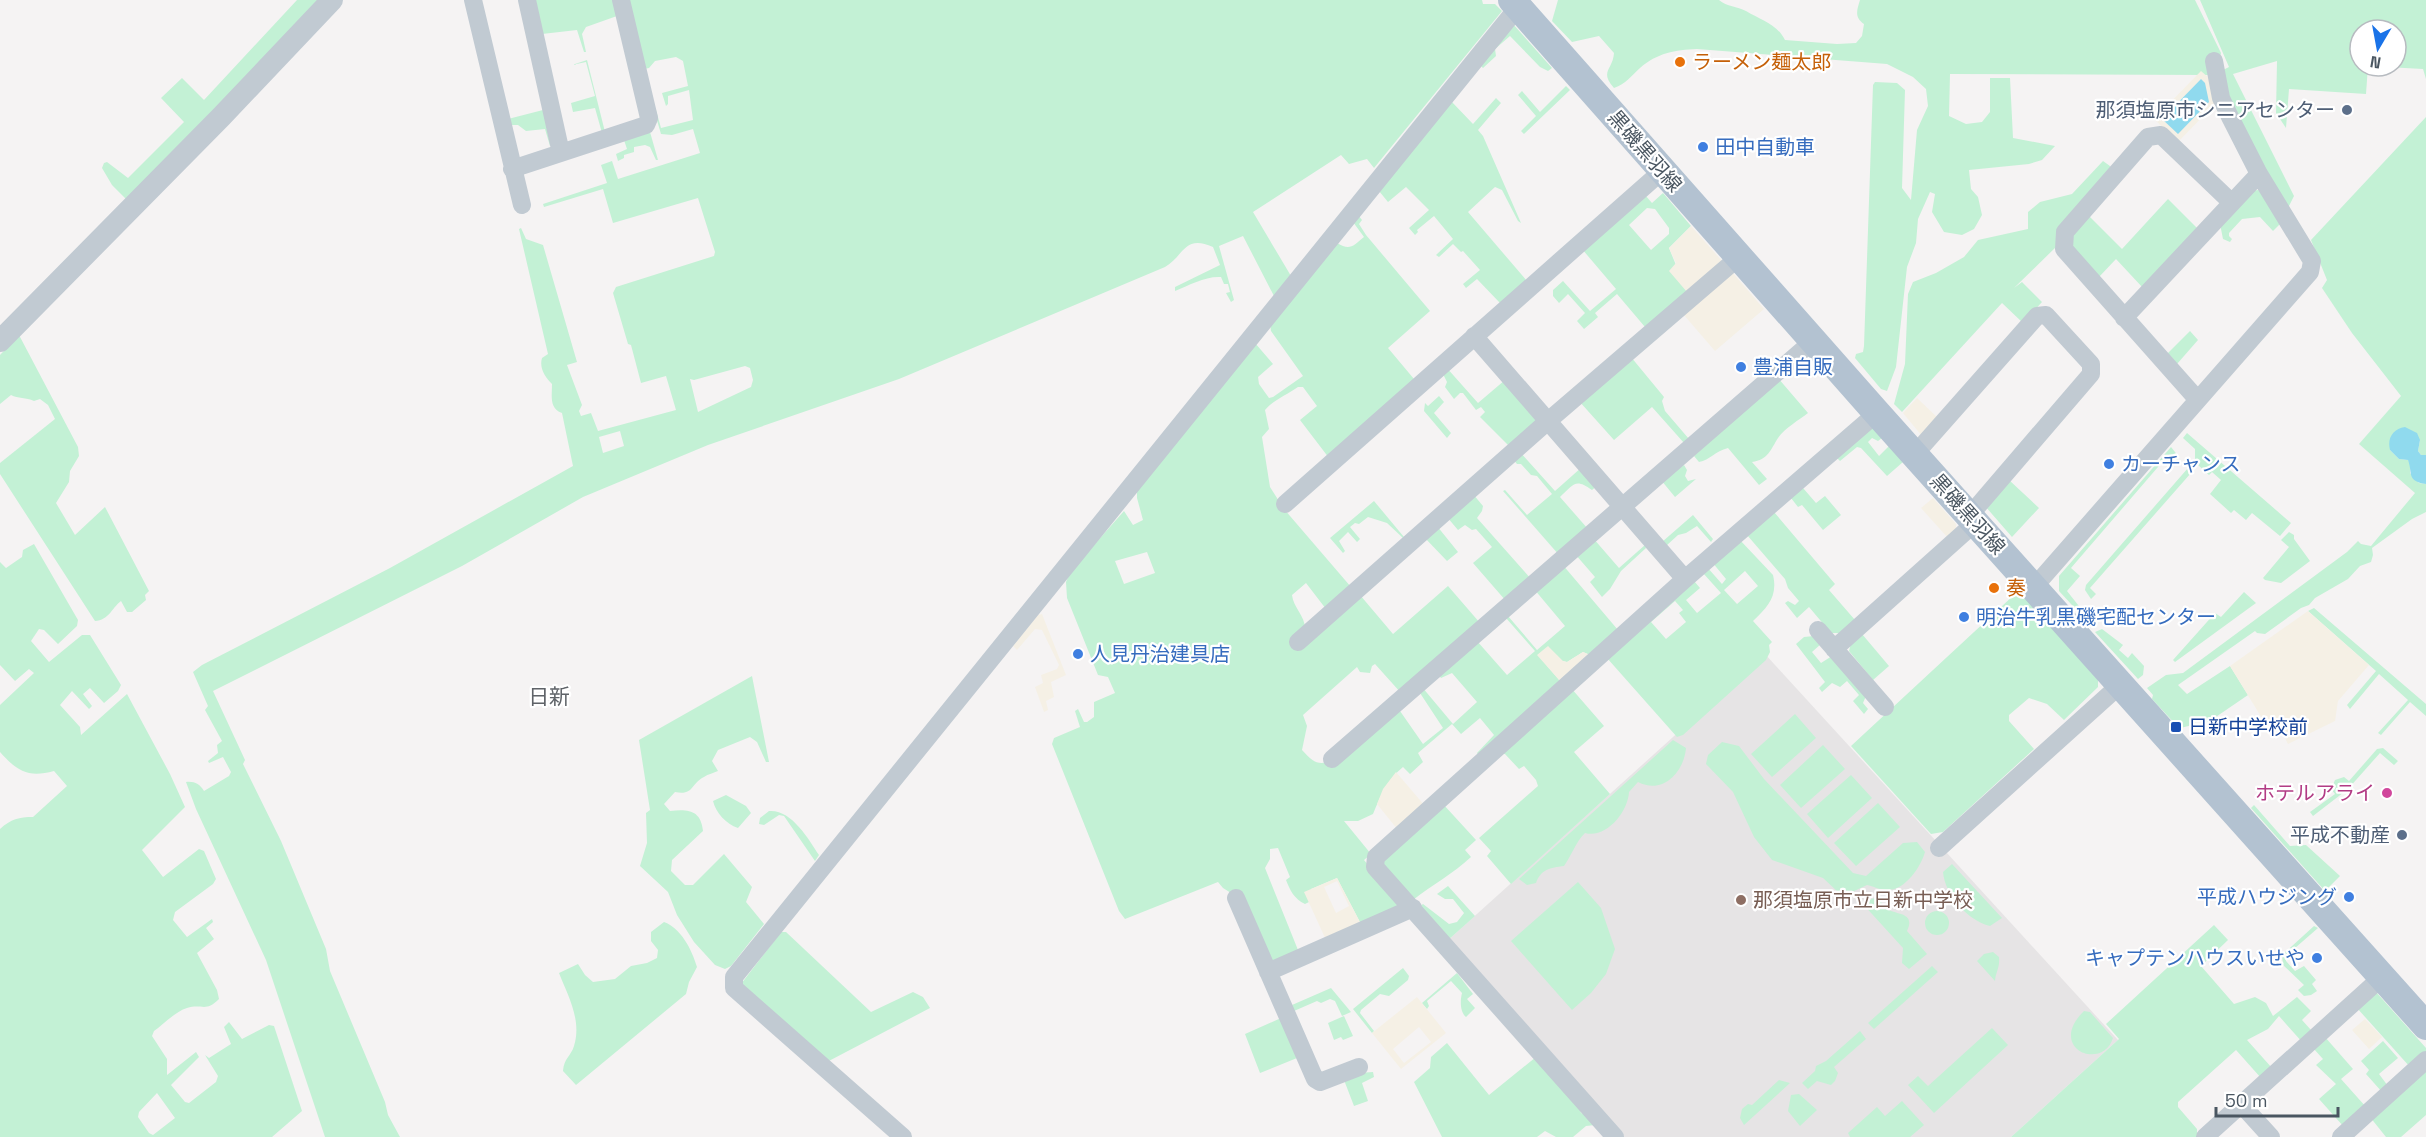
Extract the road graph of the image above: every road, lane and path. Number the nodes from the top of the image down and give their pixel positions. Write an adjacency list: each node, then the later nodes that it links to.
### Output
1 (332, 0): 16 (street)
2 (473, 0): 8 (street)
3 (527, 0): 7 (street)
4 (621, 0): 7 (street)
5 (1515, 3): 9 (main road, 黒磯黒羽線); 42 (street)
6 (2214, 61): 10 (street)
7 (561, 153): 8 (street)
8 (512, 169): 12 (street)
9 (1662, 171): 13 (main road, 黒磯黒羽線); 15 (street)
10 (2259, 174): 11 (street); 18 (street)
11 (2231, 202): 14 (street); 14 (street)
12 (522, 205)
13 (1739, 257): 17 (main road, 黒磯黒羽線); 20 (street)
14 (2124, 318): 18 (street)
15 (1474, 336): 20 (street); 22 (street)
16 (0, 341)
17 (1813, 341): 19 (main road, 黒磯黒羽線); 23 (street)
18 (2197, 399): 26 (street)
19 (1877, 413): 21 (main road, 黒磯黒羽線); 25 (street)
20 (1548, 421): 23 (street); 28 (street)
21 (1915, 454): 24 (main road, 黒磯黒羽線); 24 (street)
22 (1285, 504)
23 (1622, 506): 25 (street); 32 (street)
24 (1973, 519): 26 (main road, 黒磯黒羽線); 29 (street)
25 (1685, 579): 35 (street)
26 (2034, 587): 30 (main road, 黒磯黒羽線)
27 (1818, 630): 29 (street)
28 (1298, 642)
29 (1834, 649): 31 (street)
30 (2121, 684): 33 (street); 37 (main road, 黒磯黒羽線)
31 (1885, 706)
32 (1332, 759)
33 (1939, 848)
34 (1236, 898): 36 (street)
35 (1413, 908): 36 (street); 43 (street)
36 (1268, 972): 40 (street)
37 (2382, 977): 38 (main road, 黒磯黒羽線); 41 (street)
38 (2426, 1026)
39 (2426, 1060): 46 (street)
40 (1359, 1067)
41 (2241, 1104): 44 (street); 45 (street)
42 (903, 1137)
43 (1615, 1137)
44 (2205, 1137)
45 (2271, 1137)
46 (2341, 1137)

